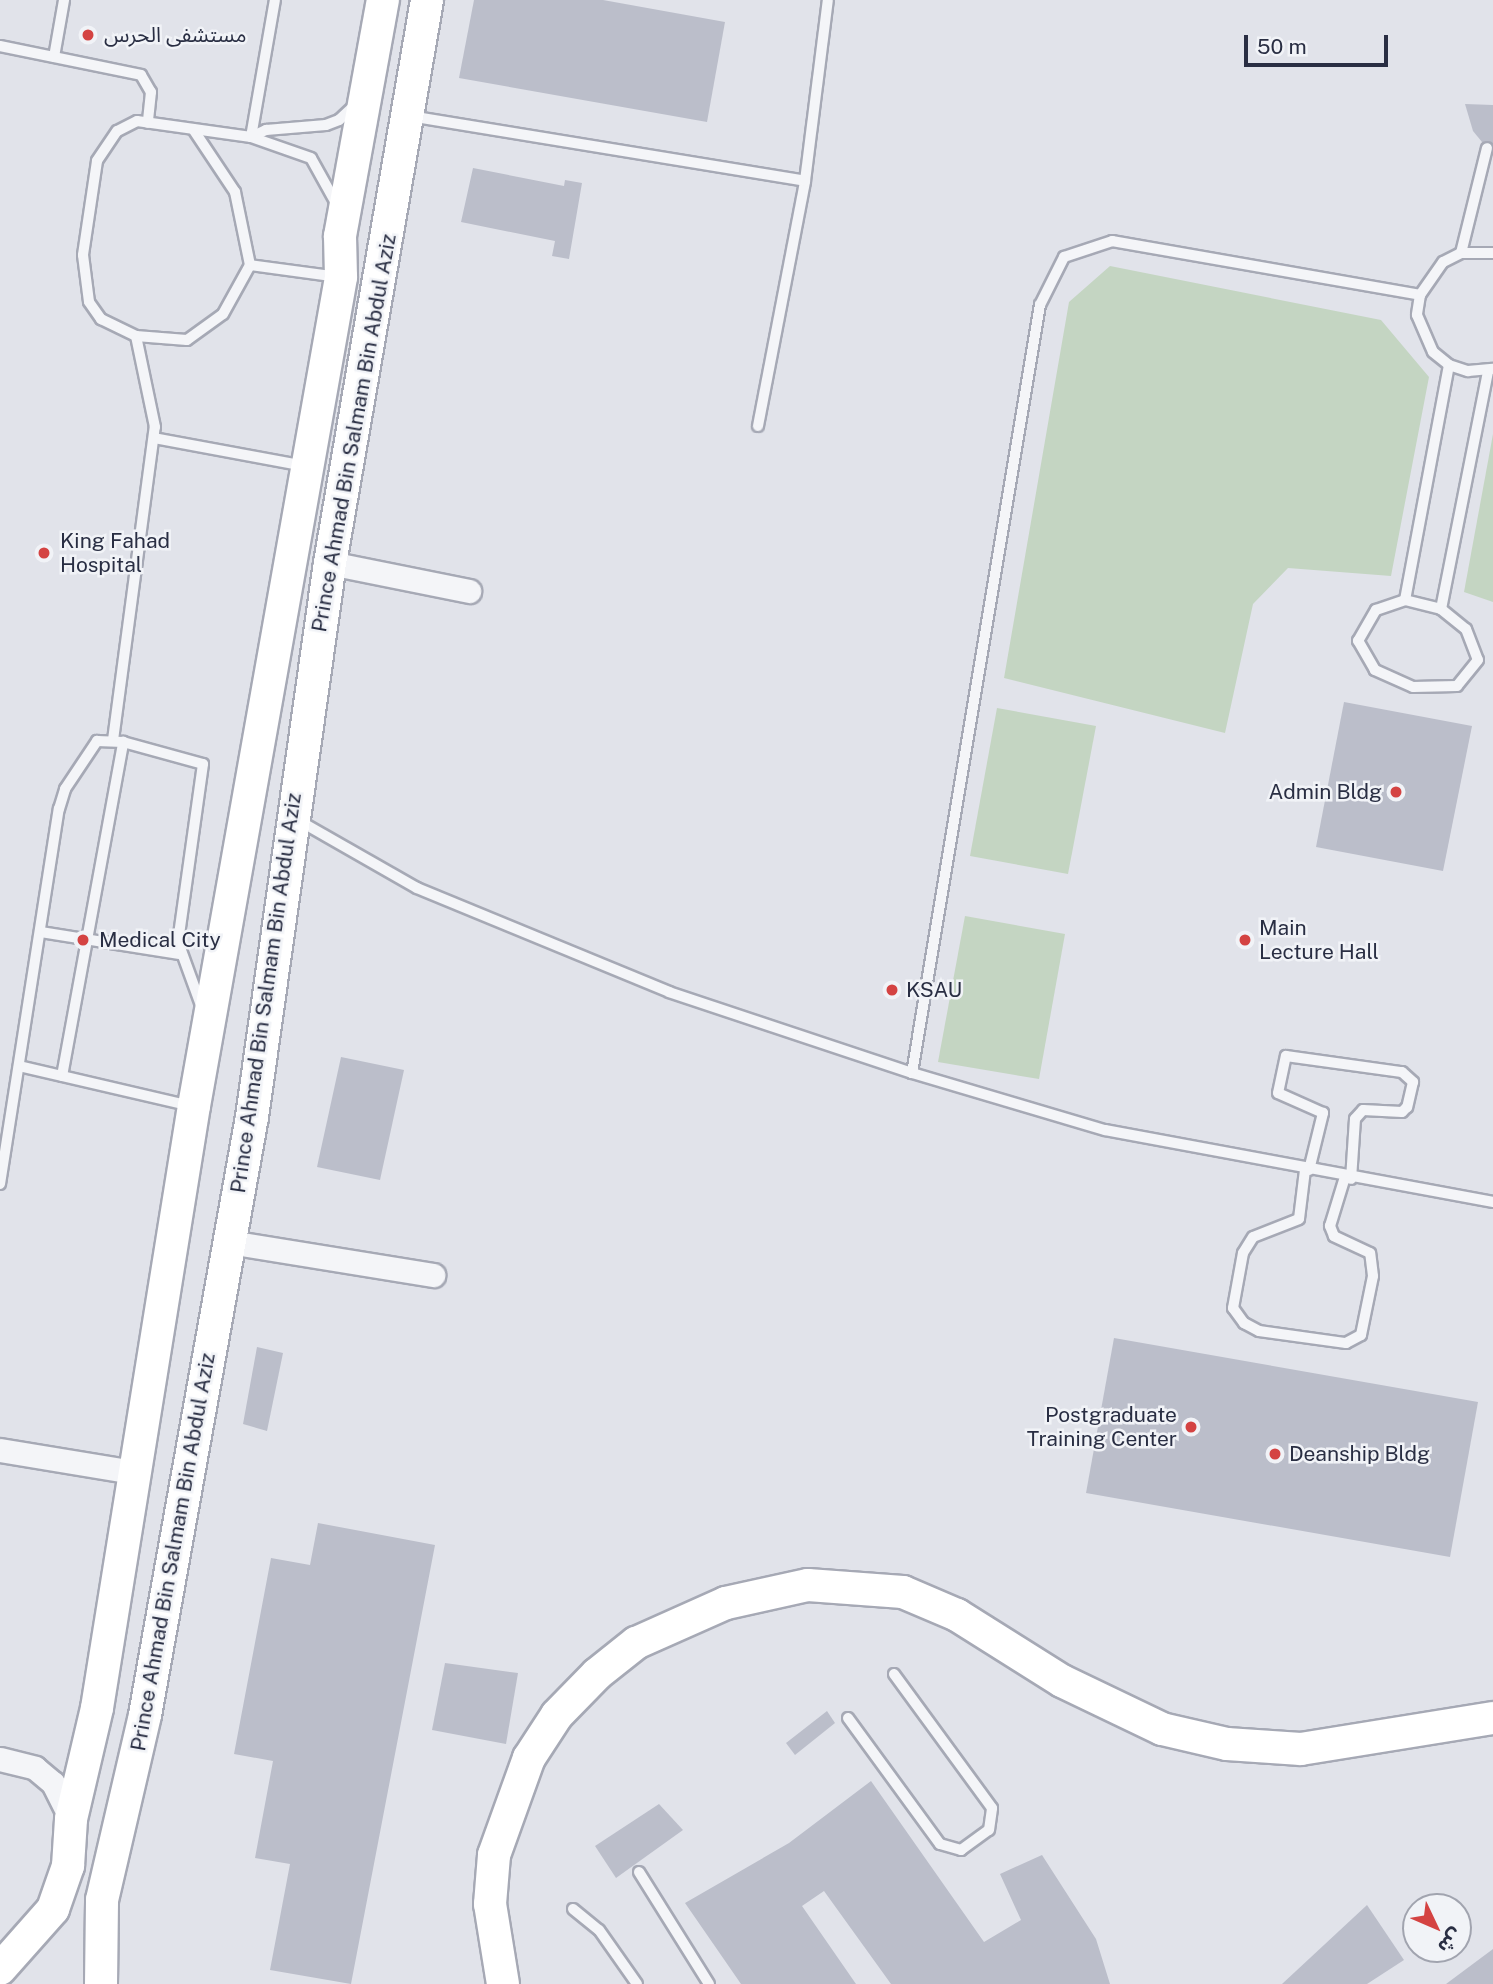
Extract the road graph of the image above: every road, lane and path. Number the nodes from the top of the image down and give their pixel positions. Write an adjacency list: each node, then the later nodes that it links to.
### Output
1 (64, 0): 7 (lane)
2 (275, 0): 12 (lane)
3 (383, 0): 8 (main road, Prince Ahmad Bin Salmam Bin Abdul Aziz)
4 (427, 0): 9 (main road, Prince Ahmad Bin Salmam Bin Abdul Aziz)
5 (828, 0): 14 (lane)
6 (0, 46): 7 (lane)
7 (54, 57): 10 (lane)
8 (368, 91): 12 (lane); 15 (main road, Prince Ahmad Bin Salmam Bin Abdul Aziz)
9 (408, 116): 14 (lane); 27 (main road, Prince Ahmad Bin Salmam Bin Abdul Aziz)
10 (148, 123): 11 (lane); 21 (lane)
11 (193, 129): 12 (lane); 18 (lane)
12 (251, 137): 15 (lane)
13 (1487, 148): 16 (lane)
14 (804, 181): 24 (lane)
15 (340, 236): 19 (main road, Prince Ahmad Bin Salmam Bin Abdul Aziz)
16 (1461, 253): 17 (lane); 20 (lane)
17 (1493, 253)
18 (250, 265): 19 (lane); 21 (lane)
19 (341, 277): 26 (main road, Prince Ahmad Bin Salmam Bin Abdul Aziz)
20 (1420, 295): 22 (lane); 39 (lane)
21 (136, 336): 25 (lane)
22 (1449, 365): 23 (lane); 30 (lane)
23 (1491, 370): 31 (lane)
24 (758, 426)
25 (154, 438): 26 (lane); 32 (lane)
26 (305, 466): 27 (main road); 37 (main road, Prince Ahmad Bin Salmam Bin Abdul Aziz)
27 (348, 474): 28 (main road, Prince Ahmad Bin Salmam Bin Abdul Aziz)
28 (330, 563): 29 (street); 33 (main road, Prince Ahmad Bin Salmam Bin Abdul Aziz)
29 (469, 591)
30 (1405, 600): 31 (lane); 31 (lane)
31 (1441, 609)
32 (118, 741): 34 (lane); 35 (lane); 36 (lane)
33 (291, 816): 39 (lane); 46 (main road, Prince Ahmad Bin Salmam Bin Abdul Aziz)
34 (41, 932): 35 (lane); 38 (lane)
35 (86, 939): 36 (lane); 40 (lane)
36 (179, 954): 37 (lane)
37 (210, 1026): 41 (main road, Prince Ahmad Bin Salmam Bin Abdul Aziz)
38 (19, 1066): 40 (lane); 44 (lane)
39 (912, 1073): 42 (lane)
40 (62, 1076): 41 (lane)
41 (194, 1107): 49 (main road, Prince Ahmad Bin Salmam Bin Abdul Aziz)
42 (1307, 1170): 43 (lane); 43 (lane); 43 (lane)
43 (1348, 1178): 45 (lane)
44 (0, 1184)
45 (1493, 1202)
46 (229, 1242): 47 (street); 58 (main road, Prince Ahmad Bin Salmam Bin Abdul Aziz)
47 (433, 1275)
48 (0, 1450): 49 (street)
49 (134, 1472): 54 (main road, Prince Ahmad Bin Salmam Bin Abdul Aziz)
50 (894, 1674): 51 (lane)
51 (848, 1718)
52 (1493, 1718): 59 (main road)
53 (0, 1759): 54 (street)
54 (71, 1818): 57 (main road, Prince Ahmad Bin Salmam Bin Abdul Aziz)
55 (639, 1872): 61 (lane)
56 (573, 1909): 60 (lane)
57 (0, 1969)
58 (101, 1984)
59 (503, 1984)
60 (637, 1984)
61 (709, 1984)

